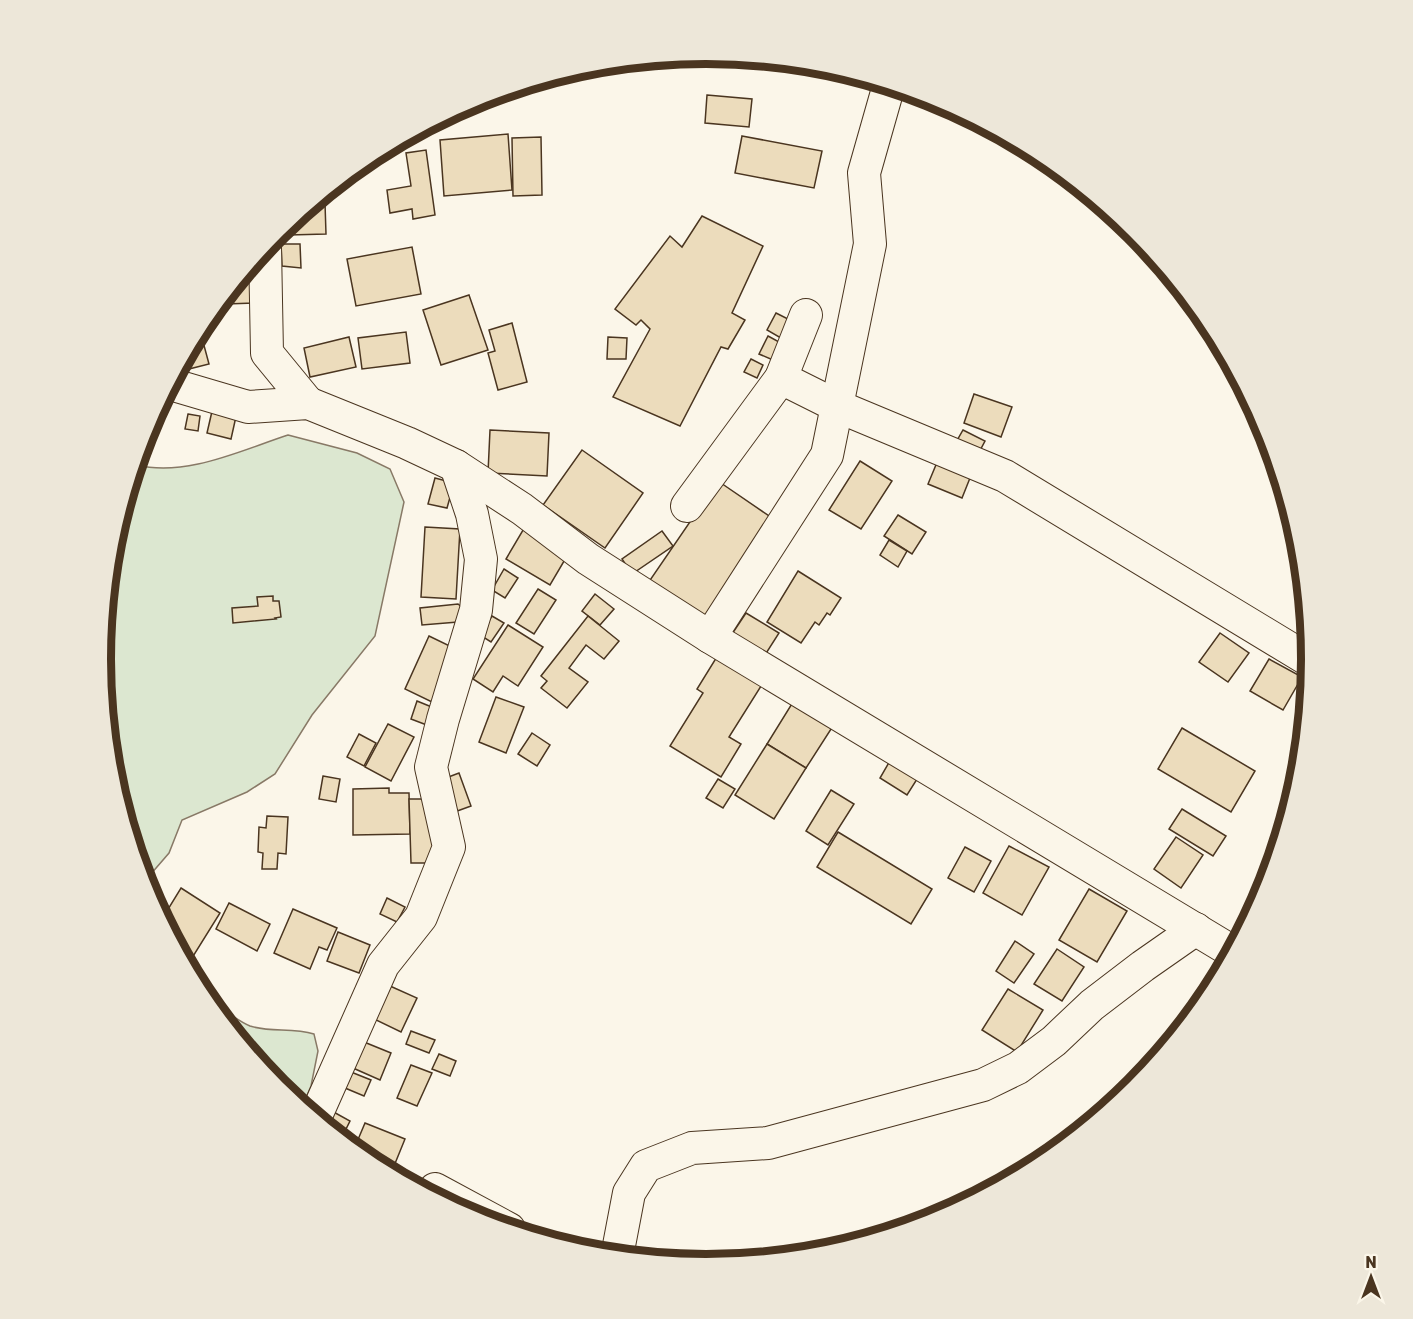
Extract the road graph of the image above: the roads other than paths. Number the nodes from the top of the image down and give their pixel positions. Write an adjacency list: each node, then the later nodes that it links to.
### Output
1 (888, 93): 7 (street)
2 (265, 261): 6 (street)
3 (806, 315): 4 (street)
4 (781, 378): 7 (street); 9 (street)
5 (178, 386): 6 (street)
6 (308, 403): 8 (street)
7 (837, 406): 10 (street); 11 (street)
8 (456, 466): 10 (street); 14 (street)
9 (687, 506)
10 (710, 637): 12 (street)
11 (1302, 656)
12 (1196, 930): 13 (street); 15 (street)
13 (1227, 948)
14 (318, 1111)
15 (619, 1247)

